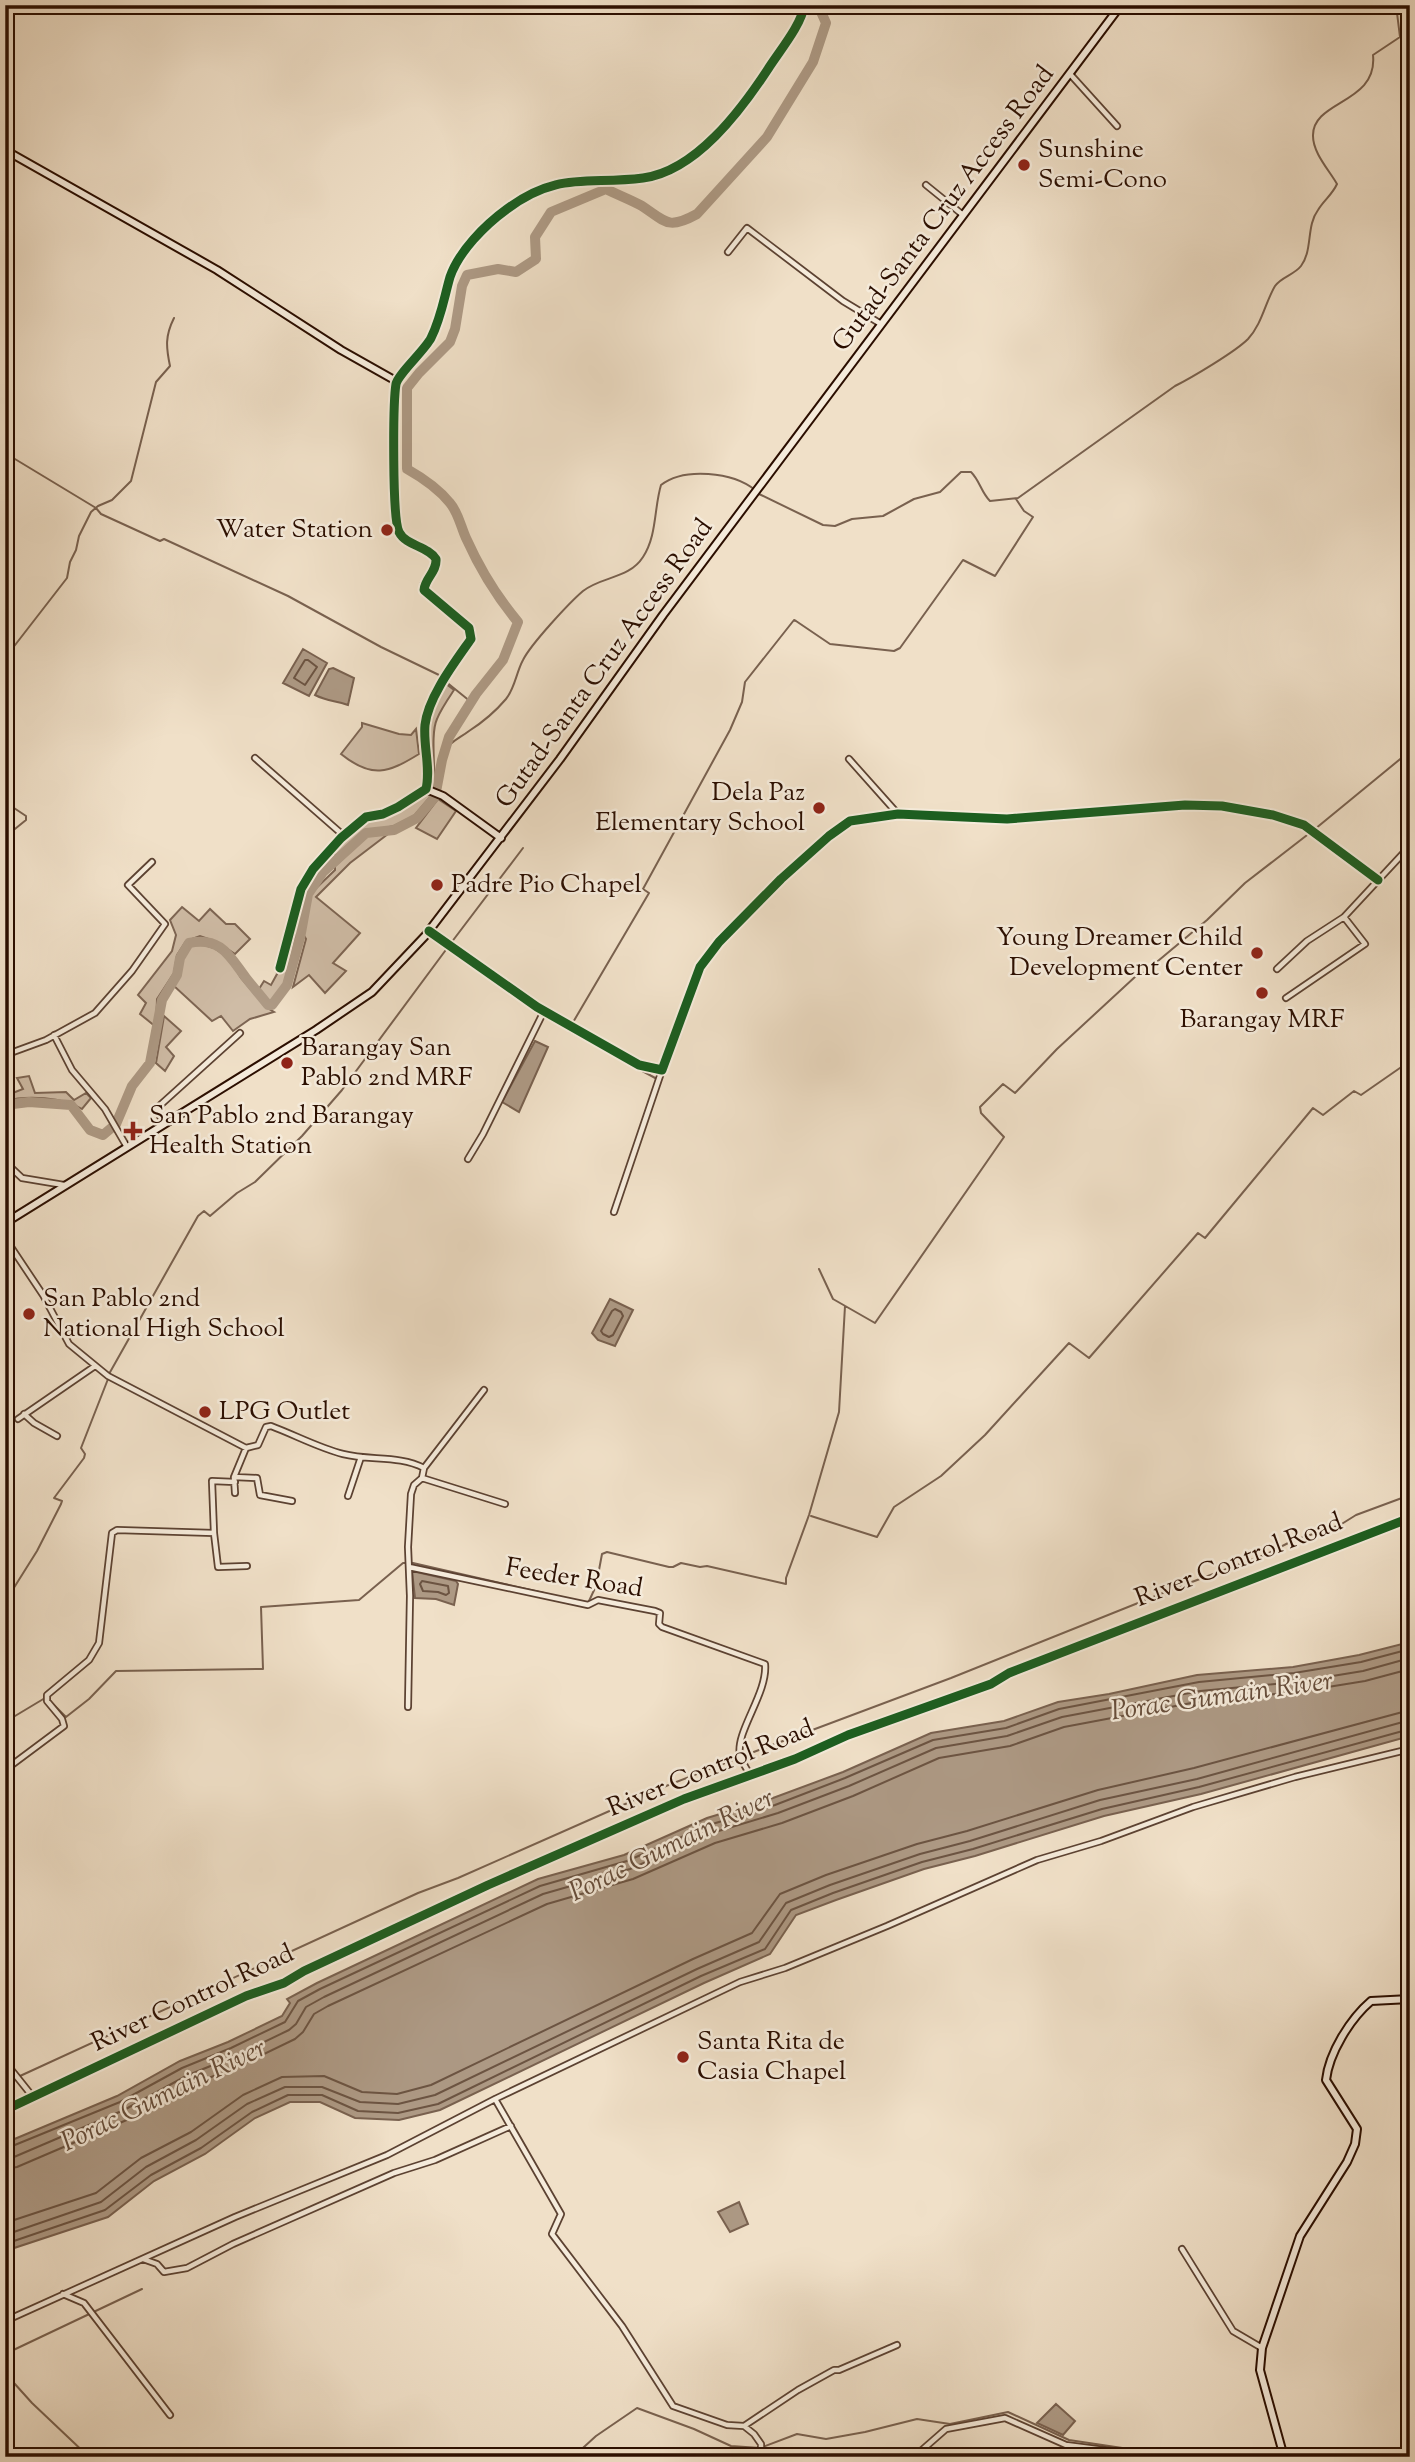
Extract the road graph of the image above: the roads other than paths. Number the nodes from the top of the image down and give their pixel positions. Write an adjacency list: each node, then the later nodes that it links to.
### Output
1 (804, 5): 10 (street)
2 (1121, 5): 3 (street, Gutad-Santa Cruz Access Road)
3 (1070, 74): 4 (street); 7 (street, Gutad-Santa Cruz Access Road)
4 (1118, 126)
5 (5, 150): 10 (street)
6 (926, 185): 7 (street)
7 (964, 216): 9 (street, Gutad-Santa Cruz Access Road)
8 (728, 252): 9 (street)
9 (881, 324): 16 (street, Gutad-Santa Cruz Access Road)
10 (396, 381): 13 (street)
11 (255, 758): 15 (street)
12 (849, 759): 14 (street)
13 (430, 790): 15 (street); 16 (street)
14 (898, 814): 19 (street); 29 (street)
15 (343, 835): 22 (street)
16 (500, 838): 21 (street, Gutad-Santa Cruz Access Road)
17 (1410, 846): 19 (street)
18 (152, 862): 27 (street)
19 (1378, 880): 20 (street)
20 (1344, 917): 23 (street); 24 (street)
21 (429, 931): 25 (street); 30 (street, Gutad-Santa Cruz Access Road)
22 (280, 968)
23 (1277, 969)
24 (1286, 998)
25 (545, 1010): 29 (street); 32 (street)
26 (240, 1033): 30 (street)
27 (54, 1035): 28 (street); 31 (street)
28 (5, 1055)
29 (663, 1070): 35 (street)
30 (163, 1124): 31 (street, Gutad-Santa Cruz Access Road)
31 (127, 1147): 34 (street, Gutad-Santa Cruz Access Road)
32 (468, 1159)
33 (5, 1163): 34 (street)
34 (64, 1185): 36 (street, Gutad-Santa Cruz Access Road)
35 (614, 1212)
36 (5, 1223)
37 (5, 1238): 38 (street)
38 (95, 1366): 40 (street); 43 (street)
39 (484, 1390): 45 (street)
40 (24, 1414): 41 (street); 42 (street)
41 (18, 1419)
42 (57, 1436)
43 (246, 1448): 44 (street); 47 (street)
44 (361, 1457): 45 (street); 49 (street)
45 (424, 1468): 46 (street)
46 (422, 1478): 51 (street); 54 (street)
47 (235, 1479): 48 (street); 50 (street); 53 (street)
48 (235, 1493)
49 (348, 1496)
50 (292, 1501)
51 (505, 1504)
52 (1410, 1518): 59 (street, River Control Road)
53 (214, 1533): 55 (street); 58 (street)
54 (408, 1564): 56 (street); 59 (street, Feeder Road)
55 (247, 1566)
56 (408, 1707)
57 (1410, 1749): 63 (street)
58 (5, 1770)
59 (750, 1775): 62 (street, River Control Road)
60 (1410, 1999): 71 (street)
61 (5, 2062): 62 (street)
62 (33, 2097): 64 (street, River Control Road)
63 (495, 2099): 65 (street); 67 (street)
64 (5, 2110)
65 (510, 2126): 67 (street); 73 (street)
66 (1182, 2249): 71 (street)
67 (142, 2259): 68 (street)
68 (62, 2294): 69 (street); 72 (street)
69 (5, 2320)
70 (897, 2345): 73 (street)
71 (1262, 2348): 77 (street)
72 (170, 2415)
73 (744, 2426): 74 (street)
74 (761, 2457)
75 (914, 2457): 76 (street)
76 (1137, 2457)
77 (1283, 2457)

